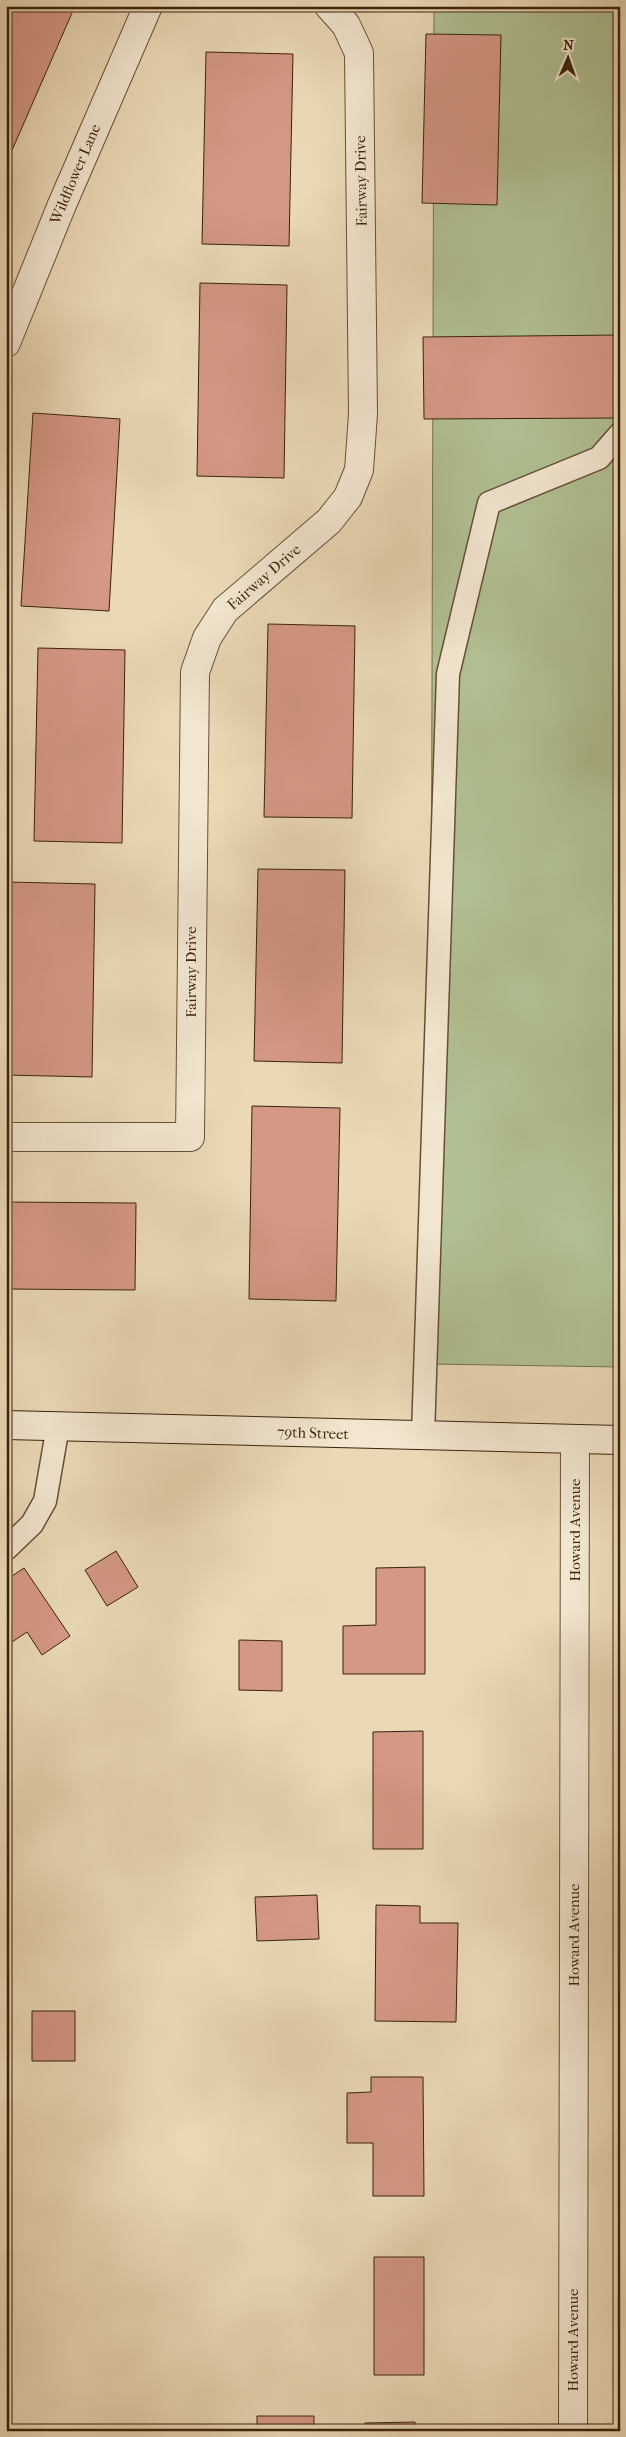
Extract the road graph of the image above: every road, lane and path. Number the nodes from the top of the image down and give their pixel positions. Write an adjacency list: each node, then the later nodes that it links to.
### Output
1 (148, 6): 3 (street, Wildflower Lane)
2 (329, 6): 5 (street, Fairway Drive)
3 (6, 343)
4 (620, 434): 8 (lane)
5 (6, 1137)
6 (6, 1425): 7 (street, 79th Street)
7 (58, 1426): 8 (street, 79th Street); 11 (lane)
8 (423, 1436): 9 (street, 79th Street)
9 (575, 1440): 10 (street, 79th Street); 12 (street, Howard Avenue)
10 (620, 1440)
11 (6, 1549)
12 (573, 2431)

